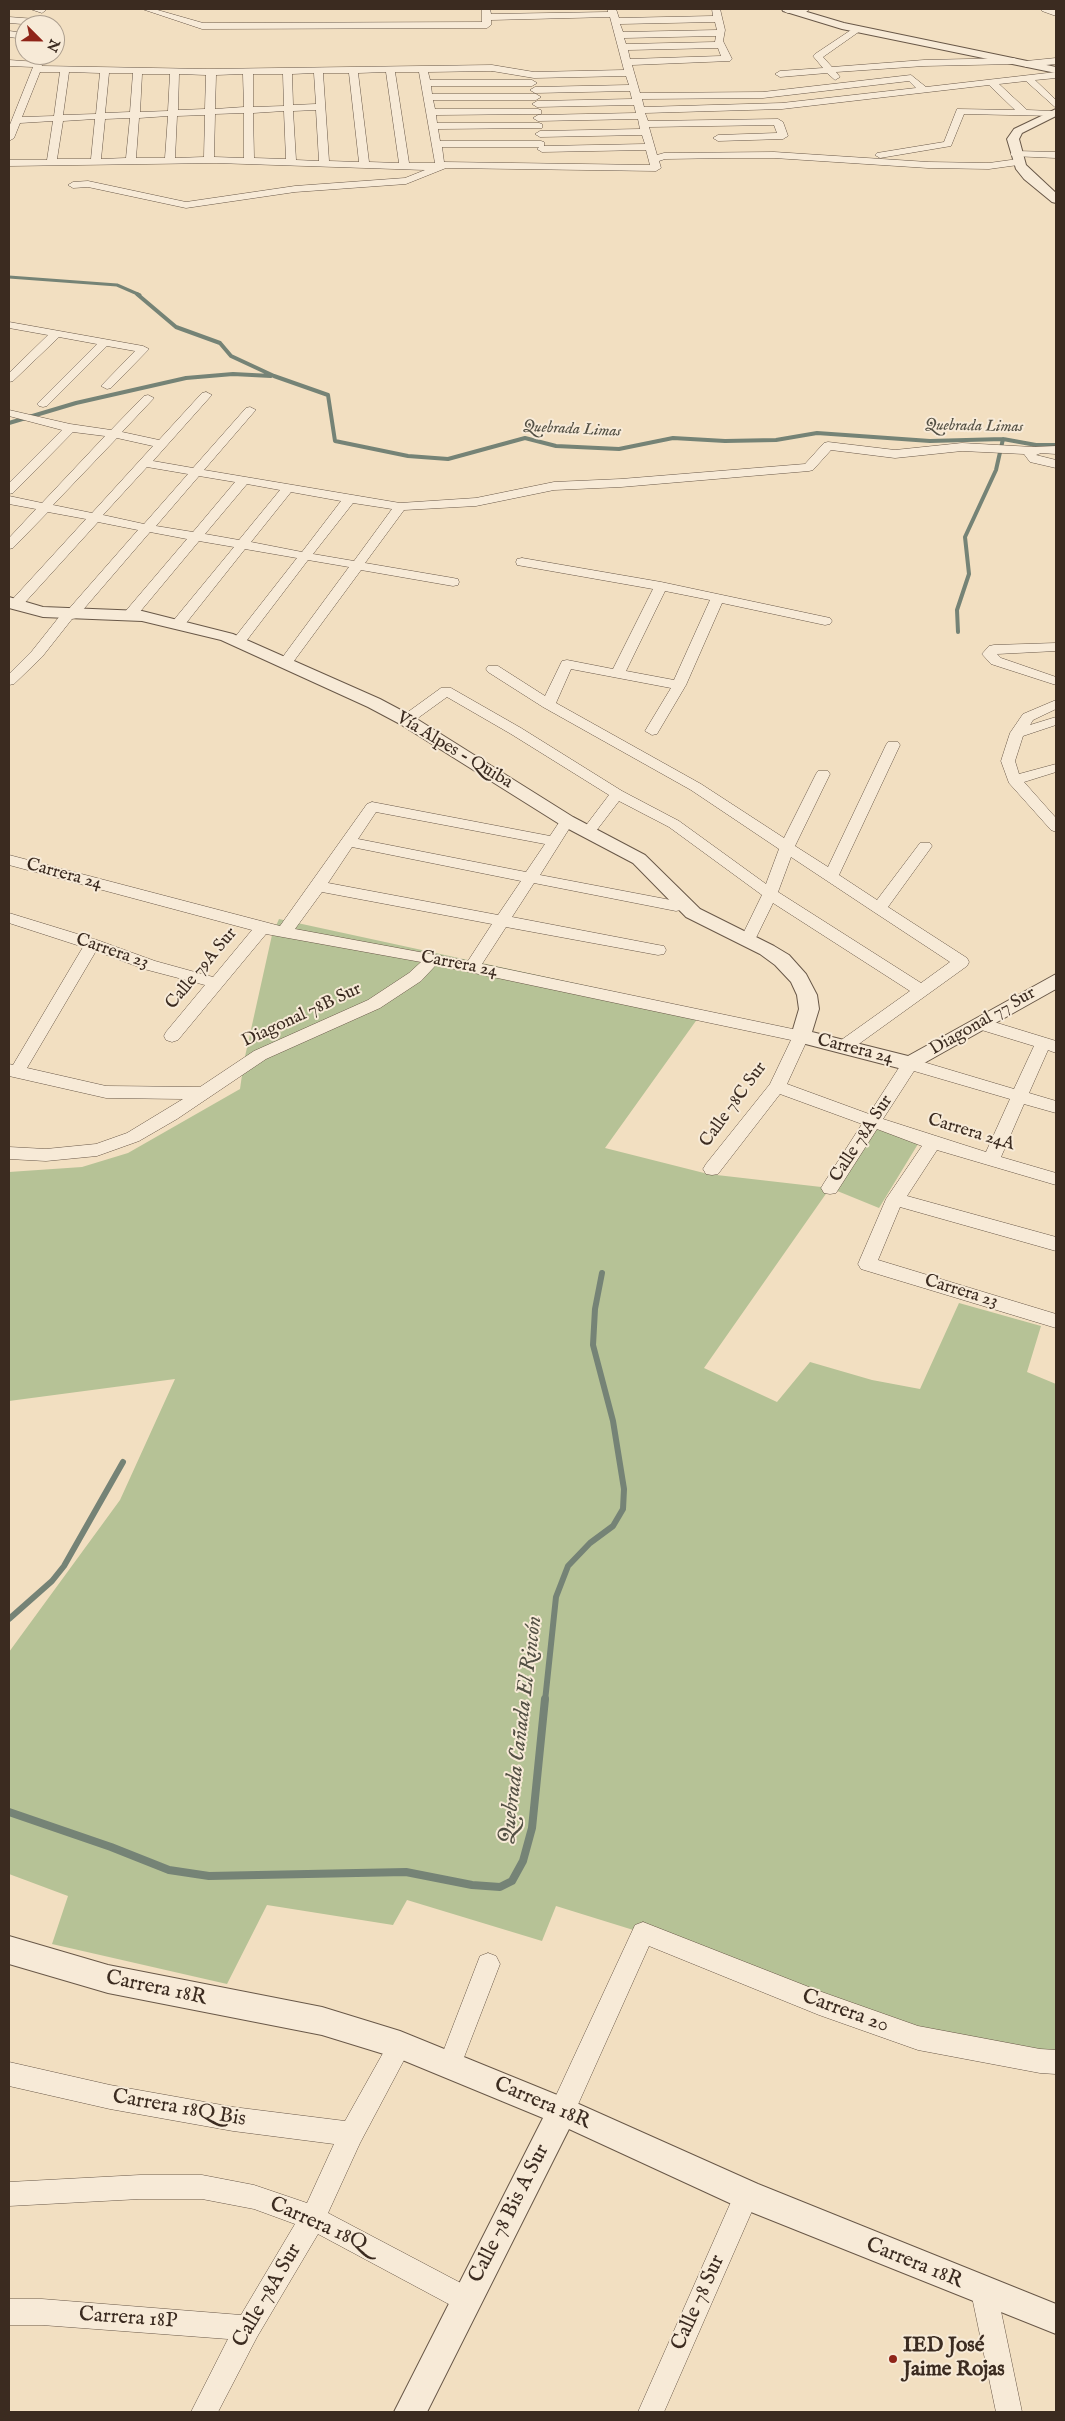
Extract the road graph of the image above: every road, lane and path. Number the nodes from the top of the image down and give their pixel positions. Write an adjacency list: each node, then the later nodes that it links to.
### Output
1 (146, 9): 6 (street)
2 (716, 9): 9 (street)
3 (788, 9): 4 (street); 10 (street)
4 (806, 9)
5 (1044, 9): 7 (street)
6 (486, 13): 8 (street)
7 (1056, 13)
8 (614, 15): 9 (street); 12 (street)
9 (719, 19): 11 (street)
10 (857, 29): 18 (street); 28 (street)
11 (721, 33): 12 (street); 13 (street)
12 (619, 35): 14 (street)
13 (721, 45): 14 (street); 17 (street)
14 (623, 47): 17 (street)
15 (1056, 61): 18 (street)
16 (9, 62): 20 (street)
17 (627, 62): 34 (street)
18 (1020, 62): 19 (street); 29 (street)
19 (933, 63): 28 (street); 42 (street)
20 (37, 69): 21 (street); 62 (street)
21 (65, 69): 23 (street); 61 (street)
22 (424, 69): 27 (street); 39 (street); 49 (street)
23 (105, 70): 24 (street); 60 (street)
24 (138, 70): 30 (street); 59 (street)
25 (318, 70): 26 (street); 32 (street); 46 (street)
26 (353, 70): 27 (street); 81 (street)
27 (390, 70): 82 (street)
28 (829, 70): 35 (street); 40 (street)
29 (1056, 70)
30 (175, 71): 33 (street); 58 (street)
31 (248, 71): 32 (street); 33 (street); 51 (street)
32 (287, 71): 48 (street)
33 (211, 72): 54 (street)
34 (630, 73): 49 (street); 52 (street)
35 (780, 74)
36 (1056, 75): 37 (street)
37 (1028, 78): 38 (street); 53 (street)
38 (991, 82): 42 (street); 57 (street)
39 (426, 83): 44 (street); 49 (street)
40 (843, 86): 41 (street); 43 (street); 45 (street)
41 (924, 90): 42 (street); 45 (street)
42 (965, 93): 56 (street)
43 (719, 95): 50 (street); 52 (street)
44 (428, 97): 49 (street); 55 (street)
45 (853, 98): 47 (street); 50 (street)
46 (320, 107): 48 (street); 80 (street)
47 (861, 107)
48 (288, 108): 51 (street); 78 (street)
49 (537, 108): 52 (street); 52 (street); 52 (street); 52 (street); 55 (street); 63 (street); 66 (street); 67 (street); 84 (street)
50 (722, 108): 52 (street)
51 (248, 110): 54 (street); 76 (street)
52 (640, 110): 65 (street); 67 (street)
53 (1055, 110): 57 (street); 69 (street)
54 (210, 112): 58 (street); 73 (street)
55 (431, 112): 63 (street)
56 (985, 112): 57 (street); 75 (street)
57 (1024, 113)
58 (173, 114): 59 (street); 72 (street)
59 (135, 115): 60 (street); 71 (street)
60 (100, 117): 61 (street); 70 (street)
61 (58, 118): 62 (street); 77 (street)
62 (16, 120): 64 (street)
63 (433, 126): 66 (street)
64 (9, 138)
65 (718, 138)
66 (436, 144): 83 (street)
67 (650, 147): 74 (street)
68 (1056, 155): 69 (street)
69 (1017, 158): 75 (street); 86 (street)
70 (96, 160): 71 (street); 77 (street)
71 (131, 160): 72 (street)
72 (170, 160): 73 (street)
73 (209, 160): 76 (street)
74 (654, 160): 75 (street); 84 (street)
75 (847, 160)
76 (249, 161): 78 (street)
77 (52, 162): 79 (street)
78 (291, 162): 80 (street)
79 (9, 163)
80 (324, 164): 81 (street)
81 (364, 165): 82 (street)
82 (404, 166): 83 (street)
83 (440, 166): 84 (street); 85 (street)
84 (543, 166)
85 (72, 184)
86 (1056, 199)
87 (14, 325): 88 (street); 89 (street)
88 (57, 333): 90 (street); 91 (street)
89 (9, 336)
90 (105, 342): 92 (street); 95 (street)
91 (9, 380)
92 (107, 386)
93 (206, 395): 100 (street)
94 (148, 398): 99 (street)
95 (43, 404)
96 (250, 410): 105 (street)
97 (14, 415): 98 (street)
98 (70, 428): 99 (street); 108 (street)
99 (114, 434): 100 (street); 111 (street)
100 (161, 444): 103 (street)
101 (1056, 450): 102 (street)
102 (1033, 451): 104 (street); 112 (street)
103 (144, 463): 105 (street); 113 (street)
104 (1056, 464)
105 (195, 473): 106 (street); 114 (street)
106 (243, 481): 107 (street); 115 (street)
107 (288, 488): 109 (street); 117 (street)
108 (9, 490)
109 (349, 499): 112 (street); 118 (street)
110 (9, 500): 111 (street)
111 (45, 507): 113 (street); 116 (street)
112 (400, 507): 120 (street)
113 (94, 517): 114 (street); 124 (street)
114 (147, 528): 115 (street); 125 (street)
115 (196, 537): 117 (street); 126 (street)
116 (9, 545)
117 (242, 545): 118 (street); 128 (street)
118 (305, 556): 120 (street); 129 (street)
119 (522, 562): 122 (street)
120 (358, 565): 121 (street); 131 (street)
121 (453, 582)
122 (662, 586): 123 (street); 133 (street)
123 (718, 598): 127 (street); 136 (street)
124 (12, 603): 125 (street, Vía Alpes - Quiba)
125 (70, 615): 126 (street, Vía Alpes - Quiba); 135 (street)
126 (129, 616): 128 (street, Vía Alpes - Quiba)
127 (825, 621)
128 (178, 624): 129 (street, Vía Alpes - Quiba)
129 (239, 641): 131 (street, Vía Alpes - Quiba)
130 (1056, 647): 134 (street)
131 (286, 662): 139 (street, Vía Alpes - Quiba)
132 (493, 669): 137 (street)
133 (618, 673): 136 (street); 137 (street)
134 (1056, 680)
135 (9, 682)
136 (680, 685): 141 (street)
137 (548, 704): 153 (street)
138 (1056, 704): 142 (street)
139 (406, 720): 147 (street); 148 (street, Vía Alpes - Quiba)
140 (1056, 721): 142 (street)
141 (652, 731)
142 (1017, 733): 146 (street)
143 (892, 746): 156 (street)
144 (1056, 768): 146 (street)
145 (823, 774): 153 (street)
146 (1014, 780): 149 (street)
147 (617, 794): 150 (street); 159 (street)
148 (568, 821): 150 (street, Vía Alpes - Quiba); 151 (street)
149 (1055, 823)
150 (588, 832): 160 (street, Vía Alpes - Quiba)
151 (554, 841): 152 (street); 157 (street)
152 (348, 842): 157 (street); 158 (street)
153 (788, 846): 156 (street); 159 (street)
154 (925, 846): 161 (street)
155 (9, 860): 164 (street, Carrera 24)
156 (831, 876): 161 (street)
157 (530, 878): 160 (street); 163 (street)
158 (318, 886): 163 (street); 165 (street)
159 (770, 894): 166 (street); 173 (street)
160 (684, 904): 166 (street, Vía Alpes - Quiba)
161 (879, 908): 173 (street)
162 (9, 918): 167 (street, Carrera 23)
163 (502, 921): 168 (street); 170 (street)
164 (262, 928): 165 (street, Carrera 24); 172 (street, Calle 79A Sur)
165 (284, 932): 169 (street, Carrera 24)
166 (748, 940): 176 (street, Vía Alpes - Quiba)
167 (92, 944): 172 (street, Carrera 23); 180 (street)
168 (658, 950)
169 (433, 959): 170 (street, Carrera 24); 182 (street, Diagonal 78B Sur)
170 (472, 967): 176 (street, Carrera 24)
171 (1055, 982): 174 (street, Diagonal 77 Sur)
172 (216, 983): 175 (street, Calle 79A Sur)
173 (922, 991): 178 (street)
174 (981, 1024): 177 (street); 179 (street, Diagonal 77 Sur)
175 (172, 1036)
176 (801, 1036): 178 (street, Carrera 24); 181 (street, Calle 78C Sur)
177 (1049, 1045): 183 (street)
178 (842, 1047): 179 (street, Carrera 24)
179 (910, 1064): 183 (street); 185 (street, Calle 78A Sur)
180 (13, 1071): 182 (street)
181 (777, 1087): 185 (street, Carrera 24A); 189 (street, Calle 78C Sur)
182 (201, 1093): 187 (street, Diagonal 78B Sur)
183 (1019, 1096): 184 (street); 188 (street)
184 (1056, 1108)
185 (874, 1122): 186 (street, Carrera 24A); 191 (street, Calle 78A Sur)
186 (932, 1143): 188 (street, Carrera 24A); 192 (street)
187 (9, 1153)
188 (991, 1160): 190 (street, Carrera 24A)
189 (712, 1169)
190 (1056, 1179)
191 (830, 1188)
192 (895, 1199): 193 (street); 194 (street, Carrera 23)
193 (1056, 1244)
194 (1055, 1321)
195 (643, 1933): 199 (street, Carrera 20); 202 (street, Calle 78 Bis A Sur)
196 (9, 1950): 198 (street, Carrera 18R)
197 (488, 1964): 200 (street)
198 (400, 2046): 200 (street, Carrera 18R); 203 (street, Calle 78A Sur)
199 (1056, 2062)
200 (450, 2065): 202 (street, Carrera 18R)
201 (9, 2074): 203 (street, Carrera 18Q Bis)
202 (562, 2111): 205 (street, Carrera 18R); 208 (street, Calle 78 Bis A Sur)
203 (351, 2134): 206 (street, Calle 78A Sur)
204 (9, 2194): 206 (street, Carrera 18Q)
205 (747, 2195): 207 (street, Carrera 18R); 214 (street, Calle 78 Sur)
206 (313, 2218): 208 (street, Carrera 18Q); 211 (street, Calle 78A Sur)
207 (984, 2292): 210 (street, Carrera 18R); 215 (street)
208 (467, 2300): 213 (street, Calle 78 Bis A Sur)
209 (9, 2312): 211 (street, Carrera 18P)
210 (1056, 2319)
211 (248, 2328): 212 (street, Calle 78A Sur)
212 (209, 2410)
213 (410, 2412)
214 (651, 2412)
215 (1009, 2412)

